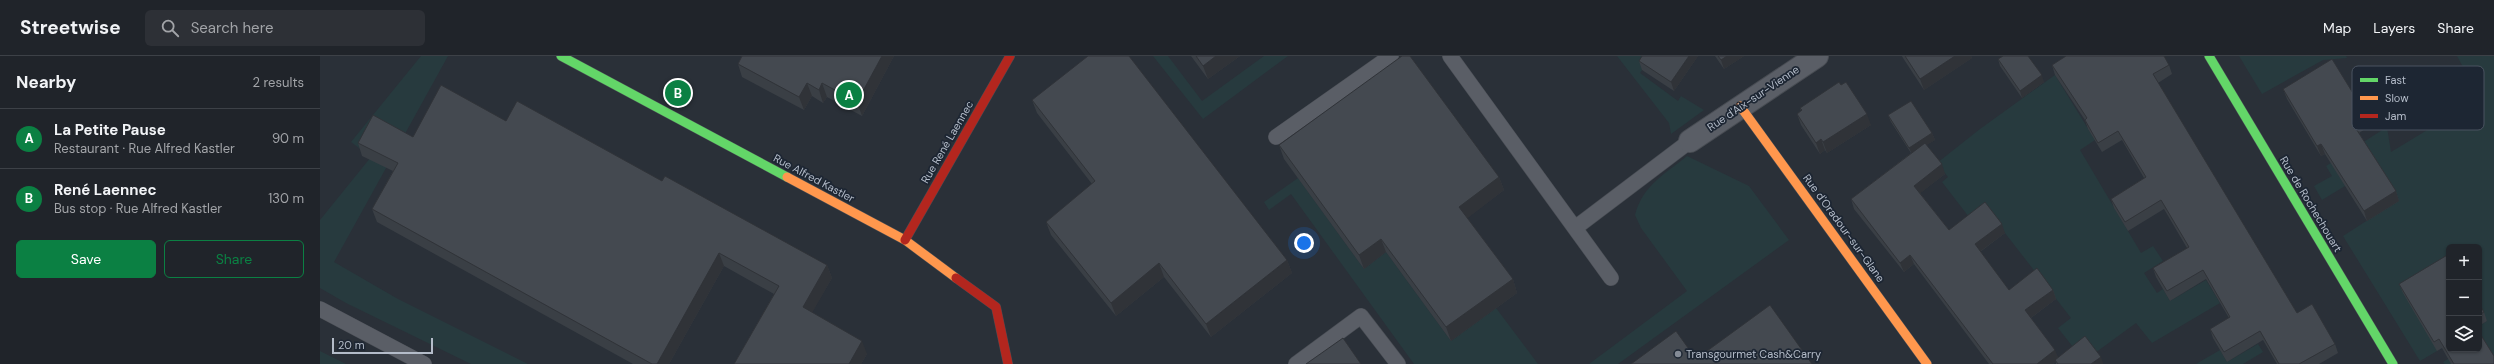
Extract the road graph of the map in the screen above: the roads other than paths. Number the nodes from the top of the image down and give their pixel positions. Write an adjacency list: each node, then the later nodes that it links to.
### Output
1 (561, 56): 11 (street, Rue Alfred Kastler)
2 (1010, 56): 11 (street, Rue René Laennec)
3 (1391, 56): 8 (lane)
4 (1450, 56): 10 (lane)
5 (1817, 56): 7 (street, Rue d'Aix-sur-Vienne)
6 (2209, 56): 19 (street, Rue de Rochechouart)
7 (1740, 106): 9 (street, Rue d'Aix-sur-Vienne); 18 (street, Rue d'Oradour-sur-Glane)
8 (1276, 137)
9 (1690, 141): 10 (lane)
10 (1575, 228): 12 (lane)
11 (905, 240): 15 (street, Rue Alfred Kastler)
12 (1611, 278)
13 (320, 309): 14 (lane)
14 (424, 364)
15 (1008, 364)
16 (1296, 364): 17 (lane)
17 (1398, 364)
18 (1927, 364)
19 (2393, 364)

